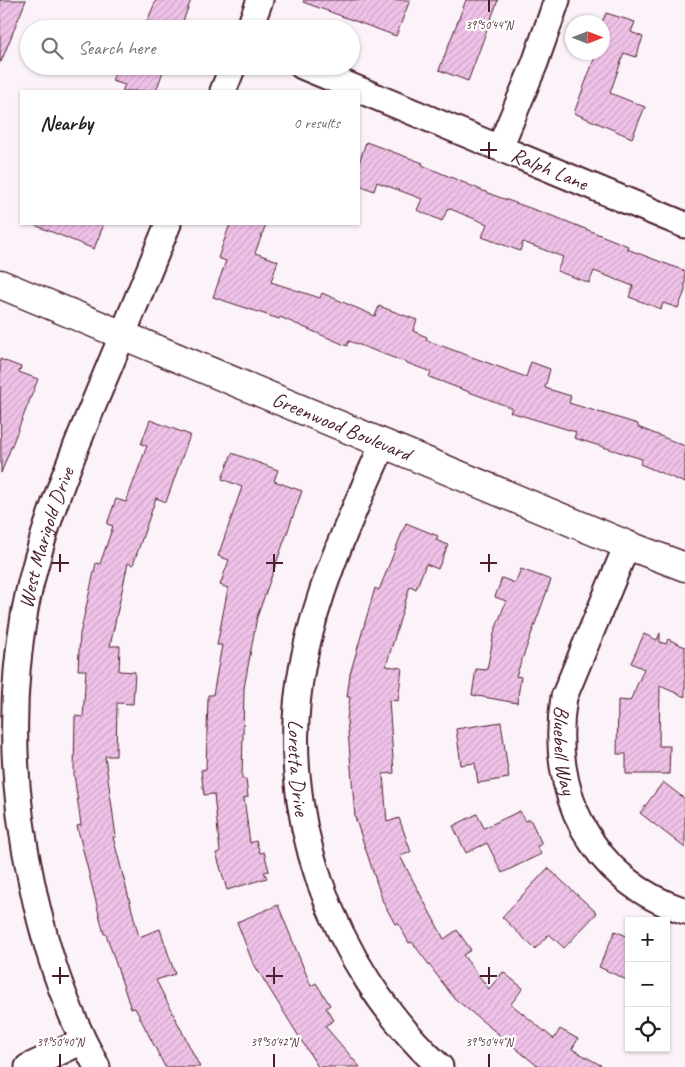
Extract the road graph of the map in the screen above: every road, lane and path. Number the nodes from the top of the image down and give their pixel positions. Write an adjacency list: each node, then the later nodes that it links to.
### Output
1 (260, 0): 3 (street)
2 (557, 0): 7 (street)
3 (252, 20)
4 (229, 75): 6 (street)
5 (324, 75): 7 (street, Ralph Lane)
6 (223, 90)
7 (500, 147): 9 (street, Ralph Lane)
8 (168, 225): 11 (street, West Marigold Drive)
9 (685, 225)
10 (0, 284): 11 (street, Greenwood Boulevard)
11 (123, 335): 12 (street, Greenwood Boulevard); 16 (street, West Marigold Drive)
12 (383, 444): 13 (street, Greenwood Boulevard); 19 (street, Loretta Drive)
13 (627, 545): 14 (street, Greenwood Boulevard); 15 (street, Bluebell Way)
14 (685, 567)
15 (685, 911)
16 (82, 1041): 17 (street); 18 (street, West Marigold Drive)
17 (28, 1067)
18 (96, 1067)
19 (440, 1067)

